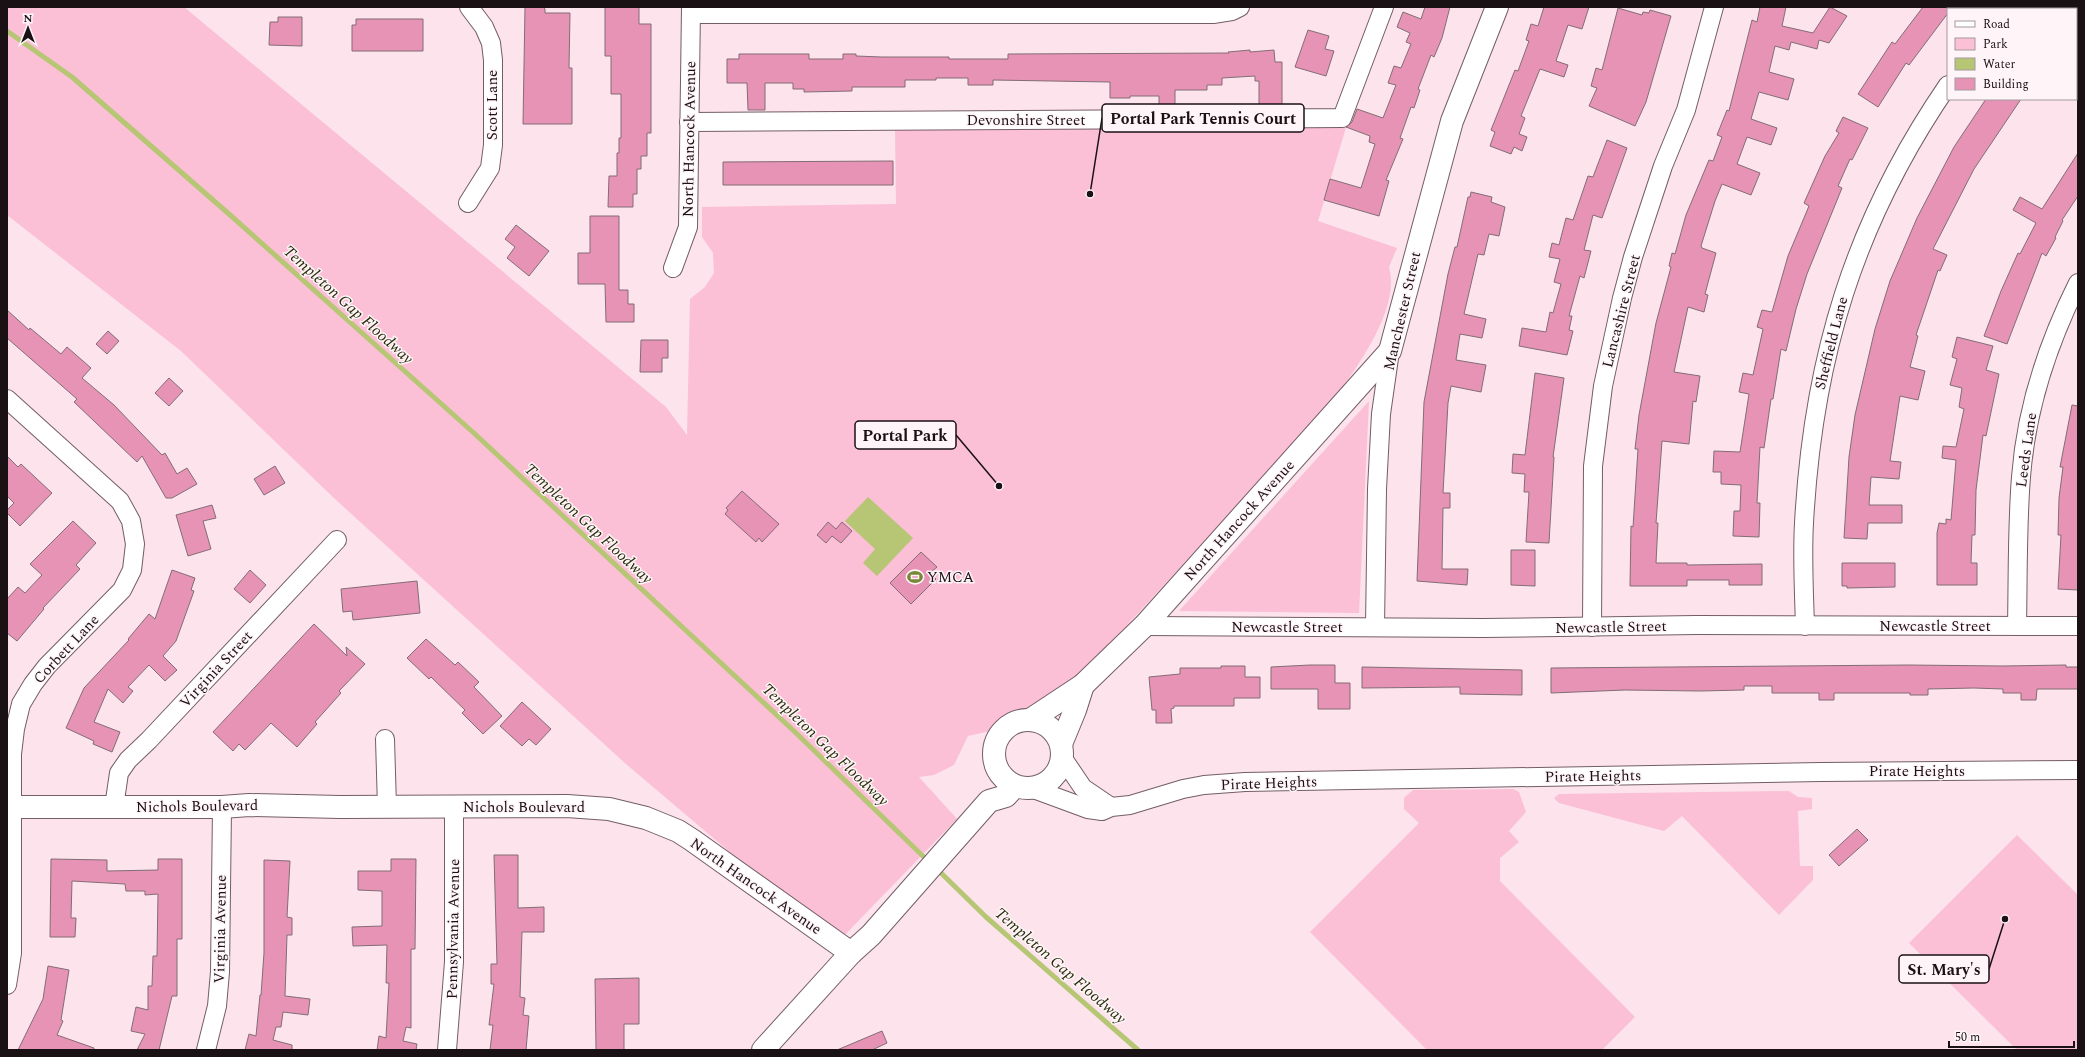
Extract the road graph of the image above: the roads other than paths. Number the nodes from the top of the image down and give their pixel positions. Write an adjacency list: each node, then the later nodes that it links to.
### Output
1 (469, 7): 9 (street, Scott Lane)
2 (1240, 7): 6 (street)
3 (1384, 7): 8 (street, Devonshire Street)
4 (1497, 7): 12 (street, Manchester Street)
5 (1714, 7): 20 (street, Lancashire Street)
6 (691, 11): 8 (street, North Hancock Avenue)
7 (1947, 86): 16 (street, Sheffield Lane)
8 (689, 122): 10 (street, North Hancock Avenue)
9 (468, 203)
10 (673, 268)
11 (2078, 283): 17 (street, Leeds Lane)
12 (1390, 351): 15 (street, North Hancock Avenue); 19 (street, Manchester Street)
13 (7, 399): 29 (street, Corbett Lane)
14 (337, 540): 30 (street, Virginia Street)
15 (1144, 626): 19 (street, Newcastle Street); 21 (street, North Hancock Avenue)
16 (1805, 626): 17 (street, Newcastle Street); 20 (street, Newcastle Street)
17 (2017, 626): 18 (street, Newcastle Street)
18 (2078, 626)
19 (1375, 627): 20 (street, Newcastle Street)
20 (1592, 627)
21 (1083, 685): 22 (street, North Hancock Avenue); 24 (street, North Hancock Avenue)
22 (1030, 720): 24 (street); 25 (street, North Hancock Avenue)
23 (385, 739): 32 (street)
24 (1061, 751): 27 (street, North Hancock Avenue); 34 (street)
25 (996, 767): 27 (street); 28 (street, North Hancock Avenue)
26 (2078, 770): 34 (street, Pirate Heights)
27 (1023, 787): 28 (street, North Hancock Avenue); 34 (street, Pirate Heights)
28 (988, 801): 36 (street)
29 (9, 807): 30 (street, Nichols Boulevard); 37 (street, Corbett Lane)
30 (114, 807): 31 (street, Nichols Boulevard)
31 (222, 807): 32 (street, Nichols Boulevard); 38 (street, Virginia Avenue)
32 (387, 807): 33 (street, Nichols Boulevard)
33 (454, 807): 35 (street, Nichols Boulevard); 39 (street, Pennsylvania Avenue)
34 (1111, 807)
35 (660, 823): 36 (street, North Hancock Avenue)
36 (851, 954): 40 (street)
37 (7, 985)
38 (206, 1050)
39 (447, 1050)
40 (763, 1050)

